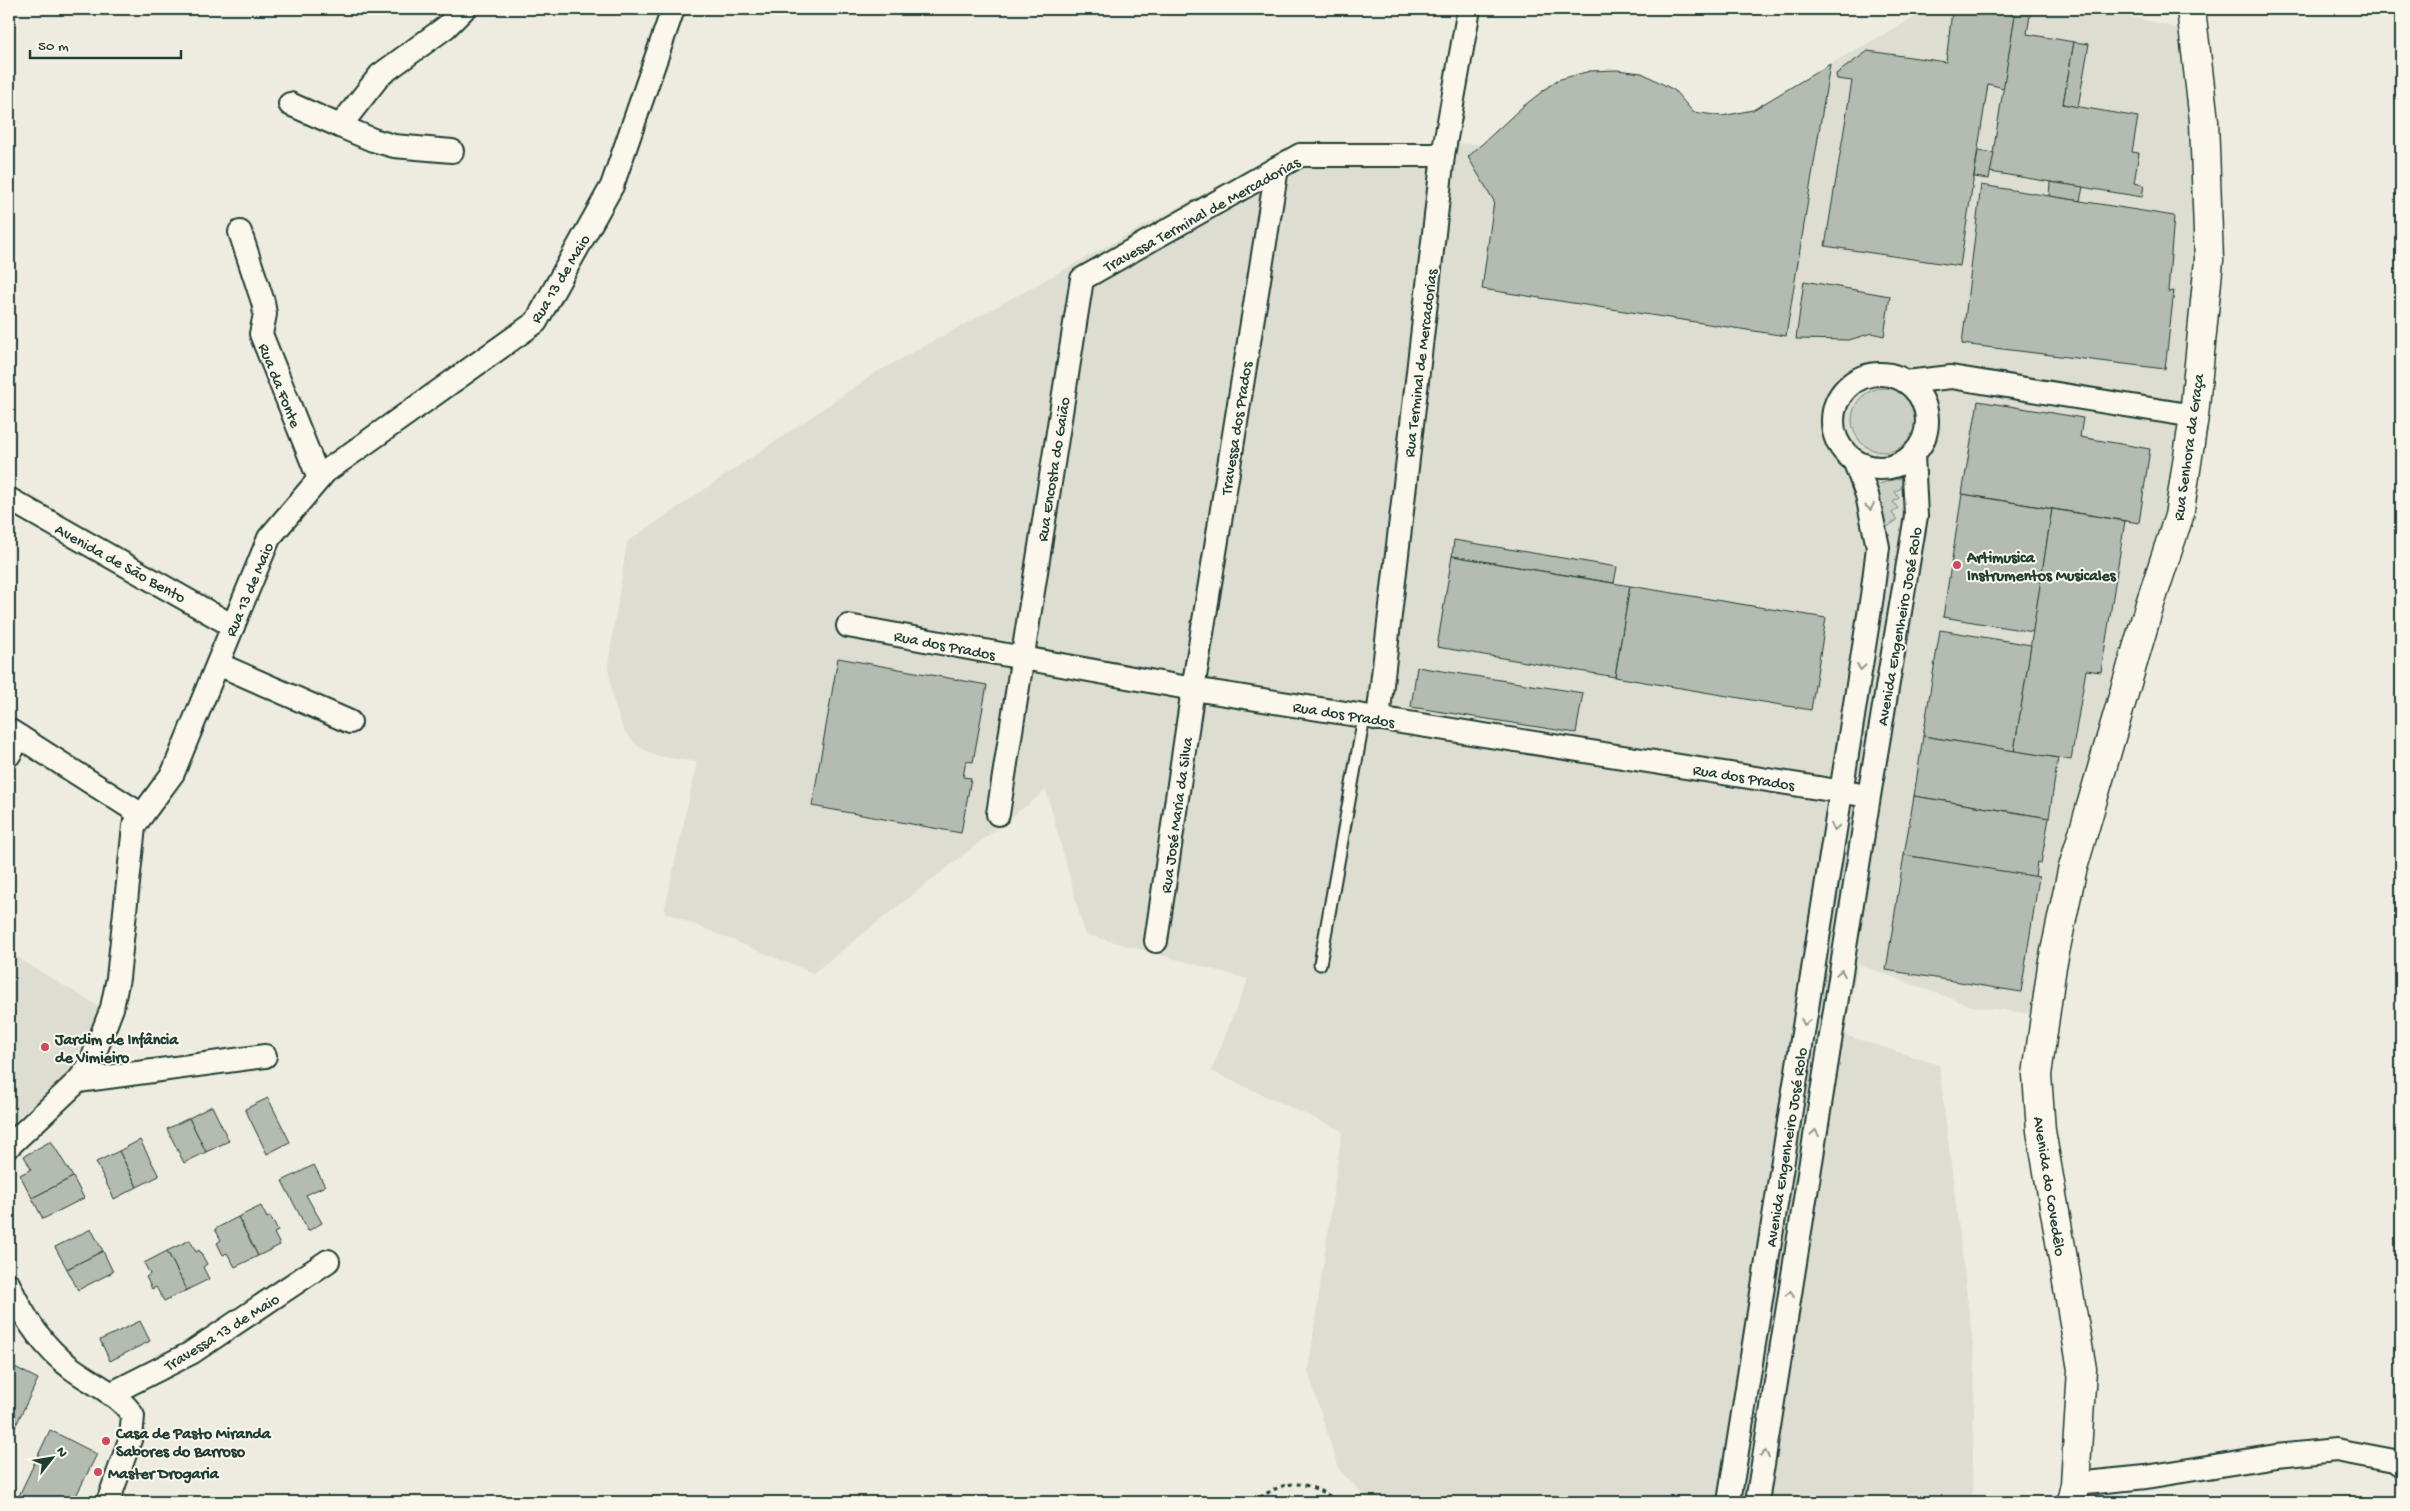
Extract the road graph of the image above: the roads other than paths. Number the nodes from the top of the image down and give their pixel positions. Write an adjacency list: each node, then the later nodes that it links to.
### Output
1 (464, 9): 6 (street)
2 (673, 9): 16 (street, Rua 13 de Maio)
3 (1468, 9): 8 (street, Rua Terminal de Mercadorias)
4 (2191, 9): 13 (street, Rua Senhora da Graça)
5 (290, 104): 6 (street)
6 (340, 126): 7 (street)
7 (452, 151)
8 (1443, 155): 9 (street, Travessa Terminal de Mercadorias); 23 (street, Rua Terminal de Mercadorias)
9 (1277, 168): 11 (street, Travessa Terminal de Mercadorias); 22 (street, Travessa dos Prados)
10 (240, 232): 16 (street, Rua da Fonte)
11 (1082, 279): 20 (street, Rua Encosta do Gaião)
12 (1906, 382): 13 (street, Avenida Engenheiro José Rolo); 14 (street, Avenida Engenheiro José Rolo); 15 (street, Avenida Engenheiro José Rolo)
13 (2194, 416): 30 (street, Rua Senhora da Graça)
14 (1913, 455): 15 (street); 27 (street, Avenida Engenheiro José Rolo)
15 (1854, 460): 26 (street, Avenida Engenheiro José Rolo, one-way to 26)
16 (319, 479): 18 (street, Rua 13 de Maio)
17 (9, 499): 18 (street, Avenida de São Bento)
18 (233, 626): 21 (street, Rua 13 de Maio)
19 (848, 626): 20 (street, Rua dos Prados)
20 (1022, 659): 22 (street, Rua dos Prados); 28 (street, Rua Encosta do Gaião)
21 (218, 664): 24 (street); 29 (street, Rua 13 de Maio)
22 (1193, 689): 23 (street, Rua dos Prados); 31 (street, Rua José Maria da Silva)
23 (1371, 718): 26 (street, Rua dos Prados); 32 (lane)
24 (350, 722)
25 (12, 741): 29 (street)
26 (1841, 791): 27 (street); 42 (street, Avenida Engenheiro José Rolo, one-way to 42)
27 (1869, 796): 43 (street, Avenida Engenheiro José Rolo, one-way to 27)
28 (998, 814)
29 (142, 815): 34 (street, Rua 13 de Maio)
30 (2072, 871): 40 (street, Avenida do Covedêlo)
31 (1156, 941)
32 (1320, 964)
33 (265, 1056): 34 (street)
34 (78, 1081): 35 (street, Rua 13 de Maio)
35 (9, 1146)
36 (328, 1261): 38 (street, Travessa 13 de Maio)
37 (11, 1297): 38 (street)
38 (110, 1394): 41 (street)
39 (2401, 1466): 40 (street)
40 (2073, 1493)
41 (108, 1502)
42 (1729, 1502)
43 (1757, 1502)

